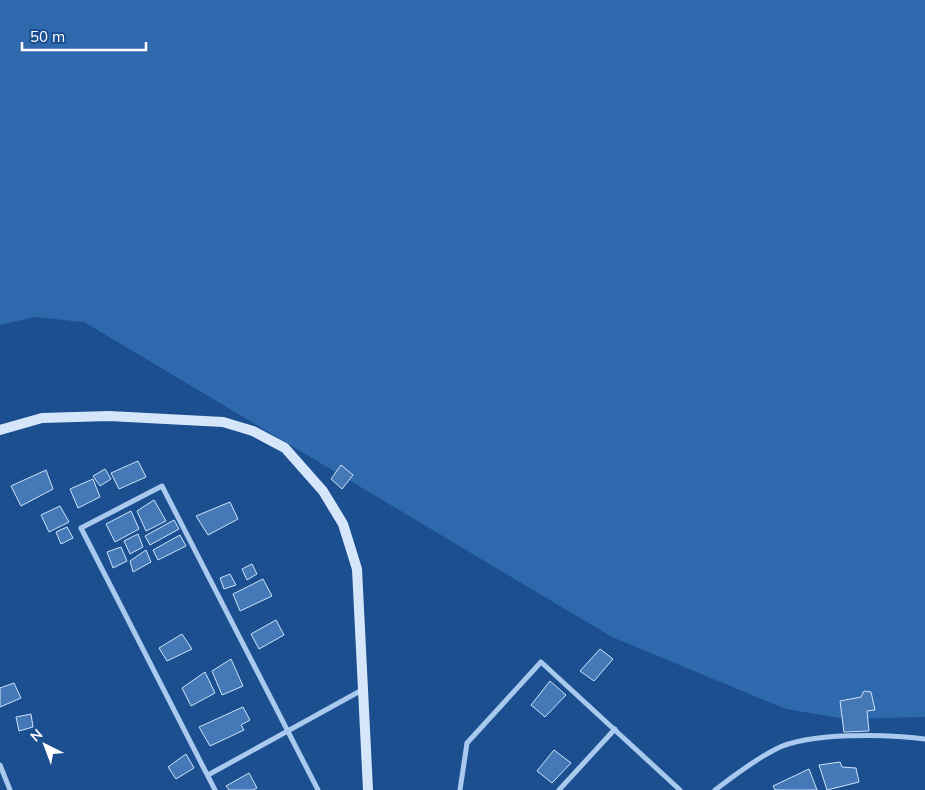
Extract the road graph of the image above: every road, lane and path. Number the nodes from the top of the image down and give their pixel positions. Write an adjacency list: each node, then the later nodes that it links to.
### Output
1 (0, 430): 2 (street)
2 (362, 690): 4 (street); 11 (street)
3 (615, 729): 12 (street); 13 (street); 14 (street)
4 (288, 731): 7 (street); 7 (street); 10 (street)
5 (925, 739): 15 (street)
6 (0, 765): 8 (street)
7 (208, 775): 9 (street)
8 (10, 790)
9 (216, 790)
10 (318, 790)
11 (368, 790)
12 (460, 790)
13 (560, 790)
14 (680, 790)
15 (715, 790)

